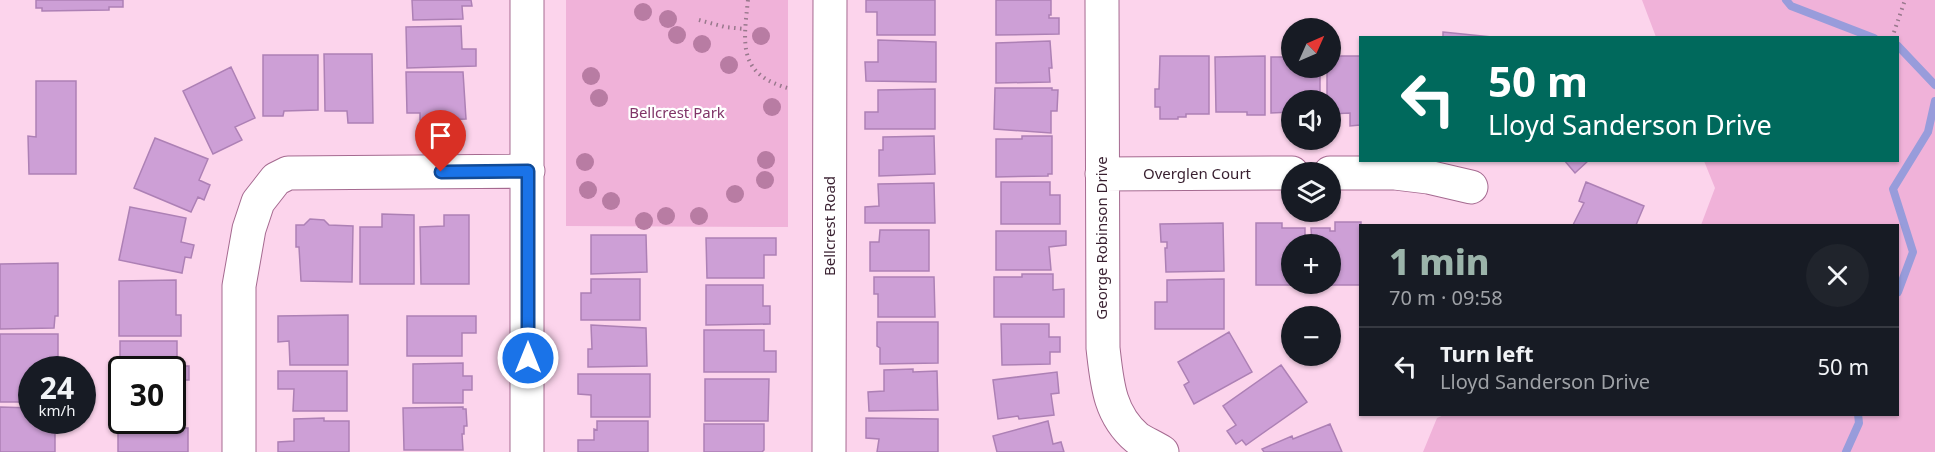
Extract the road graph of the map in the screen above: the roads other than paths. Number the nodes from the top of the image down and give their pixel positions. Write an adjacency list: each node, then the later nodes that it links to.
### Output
1 (527, 0): 4 (street)
2 (830, 0): 11 (street, Bellcrest Road)
3 (1102, 0): 7 (street, George Robinson Drive)
4 (528, 171): 9 (street); 10 (street)
5 (1281, 173): 7 (street, Overglen Court)
6 (1341, 173): 8 (street)
7 (1102, 174): 12 (street, George Robinson Drive)
8 (1471, 187)
9 (239, 452)
10 (527, 452)
11 (830, 452)
12 (1162, 452)

